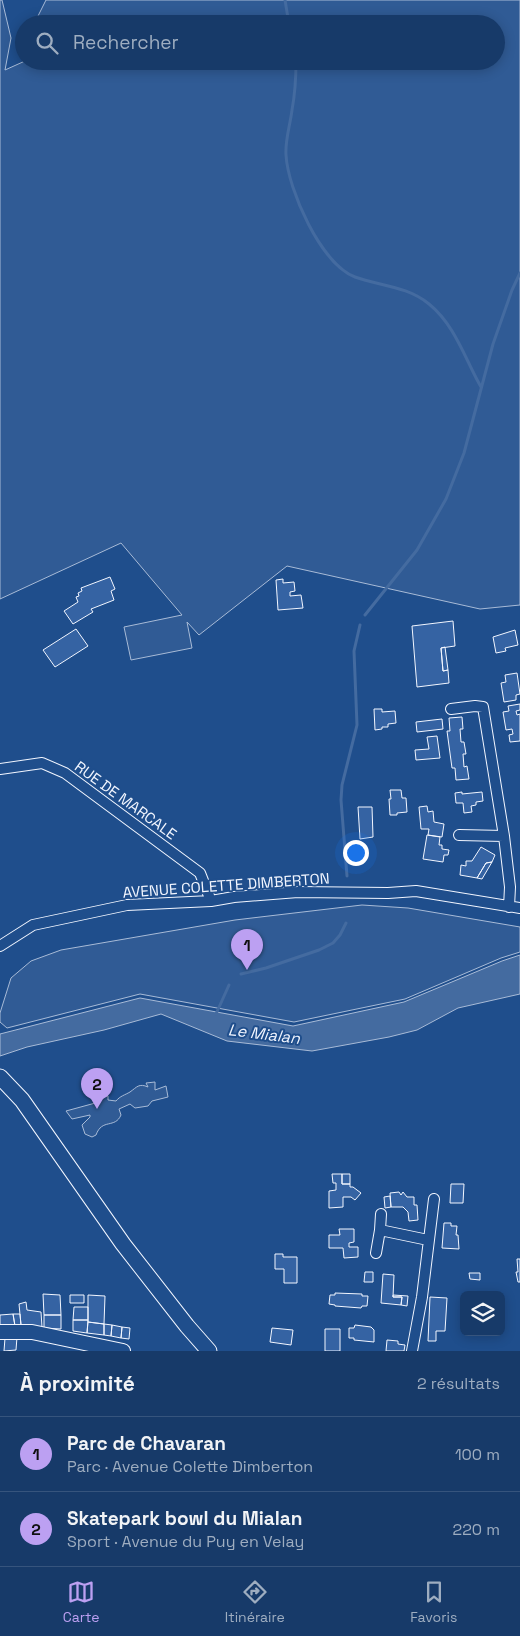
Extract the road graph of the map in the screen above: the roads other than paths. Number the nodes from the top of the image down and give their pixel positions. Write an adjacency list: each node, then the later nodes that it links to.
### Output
1 (451, 708): 4 (street)
2 (0, 769): 5 (street, RUE DE MARCALE)
3 (459, 835): 4 (street)
4 (504, 836): 6 (street)
5 (211, 901): 6 (street, AVENUE COLETTE DIMBERTON); 8 (street, AVENUE COLETTE DIMBERTON)
6 (509, 908): 7 (street, AVENUE COLETTE DIMBERTON)
7 (520, 908)
8 (0, 946)
9 (1, 1078): 14 (main road)
10 (434, 1199): 13 (street)
11 (381, 1214): 12 (street)
12 (380, 1230): 13 (street); 15 (street)
13 (428, 1240): 20 (street)
14 (123, 1244): 18 (main road); 19 (main road)
15 (376, 1253)
16 (0, 1332): 17 (street)
17 (123, 1351)
18 (196, 1351)
19 (209, 1351)
20 (412, 1351)

